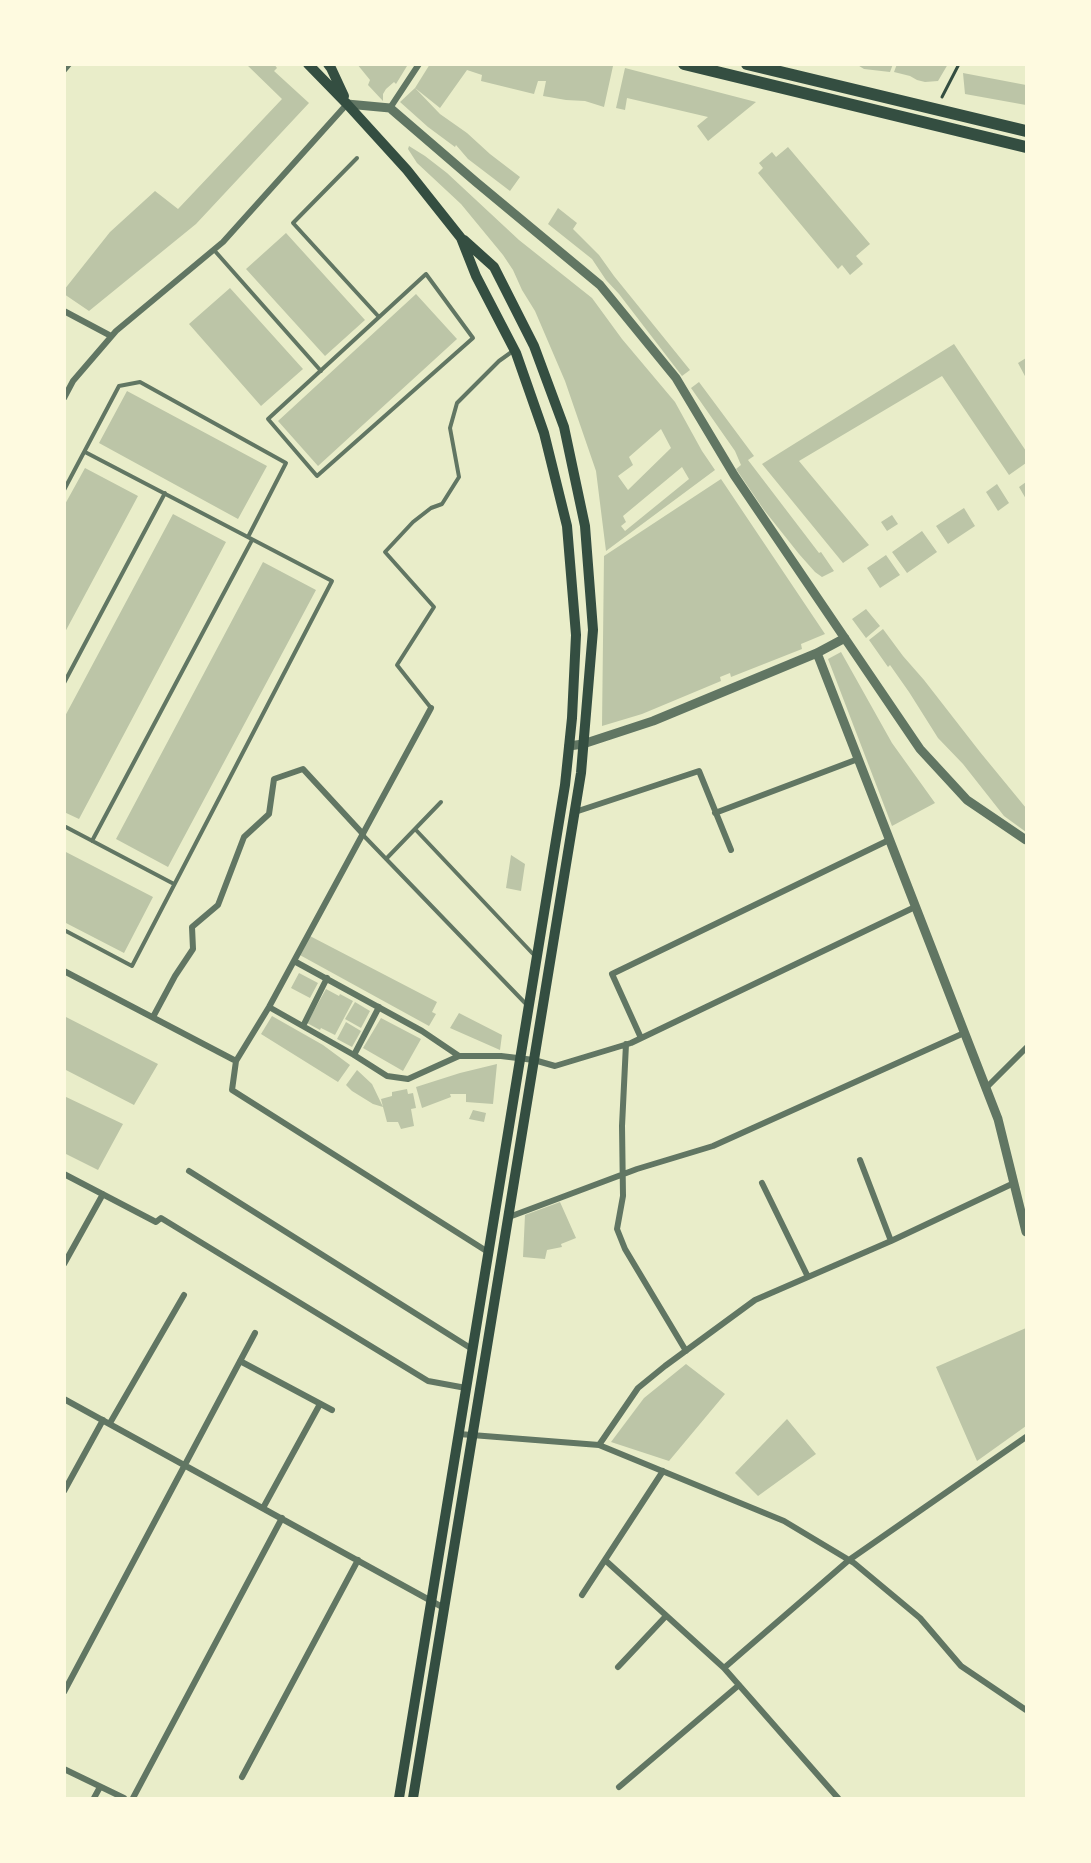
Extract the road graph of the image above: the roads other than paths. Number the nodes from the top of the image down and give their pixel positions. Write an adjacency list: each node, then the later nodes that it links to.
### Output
1 (69, 64): 7 (street)
2 (308, 64): 8 (main road)
3 (328, 64): 8 (main road)
4 (419, 64): 9 (street)
5 (684, 64): 11 (main road)
6 (747, 64): 10 (main road)
7 (64, 70)
8 (347, 104): 9 (street); 13 (main road); 14 (street)
9 (390, 108): 25 (street)
10 (1026, 131)
11 (1026, 147)
12 (357, 158): 16 (lane)
13 (461, 238): 18 (main road); 29 (main road)
14 (214, 250): 17 (street); 19 (lane)
15 (64, 311): 17 (street)
16 (379, 317): 19 (lane); 19 (lane)
17 (111, 336): 20 (street)
18 (514, 350): 28 (lane); 30 (main road)
19 (321, 371)
20 (64, 398)
21 (85, 452): 22 (lane); 23 (lane); 24 (lane)
22 (64, 490)
23 (165, 494): 24 (lane); 27 (lane)
24 (250, 538): 40 (lane); 43 (lane)
25 (845, 638): 26 (street); 39 (street)
26 (817, 653): 29 (street); 31 (street)
27 (64, 683)
28 (430, 708): 37 (street)
29 (584, 744): 30 (street); 33 (main road)
30 (569, 746): 46 (main road)
31 (858, 759): 34 (street); 38 (street)
32 (441, 802): 36 (lane)
33 (575, 812): 34 (street); 62 (main road)
34 (715, 813): 41 (street)
35 (64, 826): 40 (lane)
36 (415, 829): 42 (lane); 46 (lane)
37 (363, 834): 42 (lane); 47 (street); 53 (street)
38 (889, 840): 44 (street); 56 (street)
39 (1026, 840)
40 (92, 841): 43 (lane)
41 (730, 850)
42 (386, 859): 52 (lane)
43 (174, 884): 45 (lane)
44 (915, 907): 55 (street); 56 (street)
45 (64, 930)
46 (537, 958): 52 (main road)
47 (294, 961): 49 (street); 50 (street)
48 (64, 971): 53 (street)
49 (327, 978): 51 (street); 54 (street)
50 (269, 1007): 54 (street); 63 (street)
51 (379, 1007): 59 (street); 60 (street)
52 (528, 1007): 61 (main road)
53 (153, 1017): 63 (street)
54 (303, 1026): 59 (street)
55 (964, 1033): 64 (street); 68 (street)
56 (641, 1038): 57 (street)
57 (626, 1044): 62 (street); 68 (street)
58 (1026, 1048): 64 (street)
59 (354, 1054): 60 (street)
60 (459, 1056): 61 (street)
61 (520, 1058): 62 (street); 75 (main road)
62 (534, 1060): 72 (main road)
63 (236, 1061): 75 (street)
64 (986, 1088): 70 (street)
65 (860, 1160): 74 (street)
66 (189, 1171): 80 (street)
67 (64, 1174): 71 (street)
68 (621, 1174): 72 (street); 81 (street)
69 (762, 1183): 77 (street)
70 (1014, 1183): 73 (street); 74 (street)
71 (103, 1194): 76 (street); 83 (street)
72 (509, 1217): 89 (main road)
73 (1026, 1232)
74 (891, 1241): 77 (street)
75 (488, 1252): 80 (main road)
76 (64, 1264)
77 (808, 1277): 81 (street)
78 (184, 1295): 87 (street)
79 (255, 1333): 82 (street)
80 (472, 1349): 83 (main road)
81 (686, 1351): 91 (street)
82 (240, 1361): 85 (street); 92 (street)
83 (466, 1388): 88 (main road)
84 (64, 1399): 87 (street)
85 (320, 1404): 86 (street); 95 (street)
86 (332, 1410)
87 (107, 1421): 92 (street); 94 (street)
88 (459, 1434): 89 (street); 101 (main road)
89 (473, 1434): 91 (street); 102 (main road)
90 (1026, 1437): 99 (street)
91 (599, 1445): 93 (street)
92 (184, 1464): 95 (street); 107 (street)
93 (663, 1471): 98 (street); 99 (street)
94 (64, 1491)
95 (263, 1508): 96 (street)
96 (282, 1518): 97 (street); 115 (street)
97 (358, 1560): 101 (street); 110 (street)
98 (605, 1560): 100 (street); 103 (street)
99 (849, 1560): 105 (street); 108 (street)
100 (582, 1594)
101 (432, 1601): 102 (street); 116 (main road)
102 (444, 1608): 117 (main road)
103 (666, 1616): 104 (street); 105 (street)
104 (618, 1667)
105 (724, 1668): 106 (street)
106 (739, 1684): 112 (street); 118 (street)
107 (64, 1692)
108 (1026, 1710)
109 (64, 1769): 111 (street)
110 (242, 1777)
111 (100, 1787): 113 (street); 114 (street)
112 (619, 1787)
113 (94, 1798)
114 (124, 1798)
115 (133, 1798)
116 (399, 1798)
117 (413, 1798)
118 (838, 1798)

